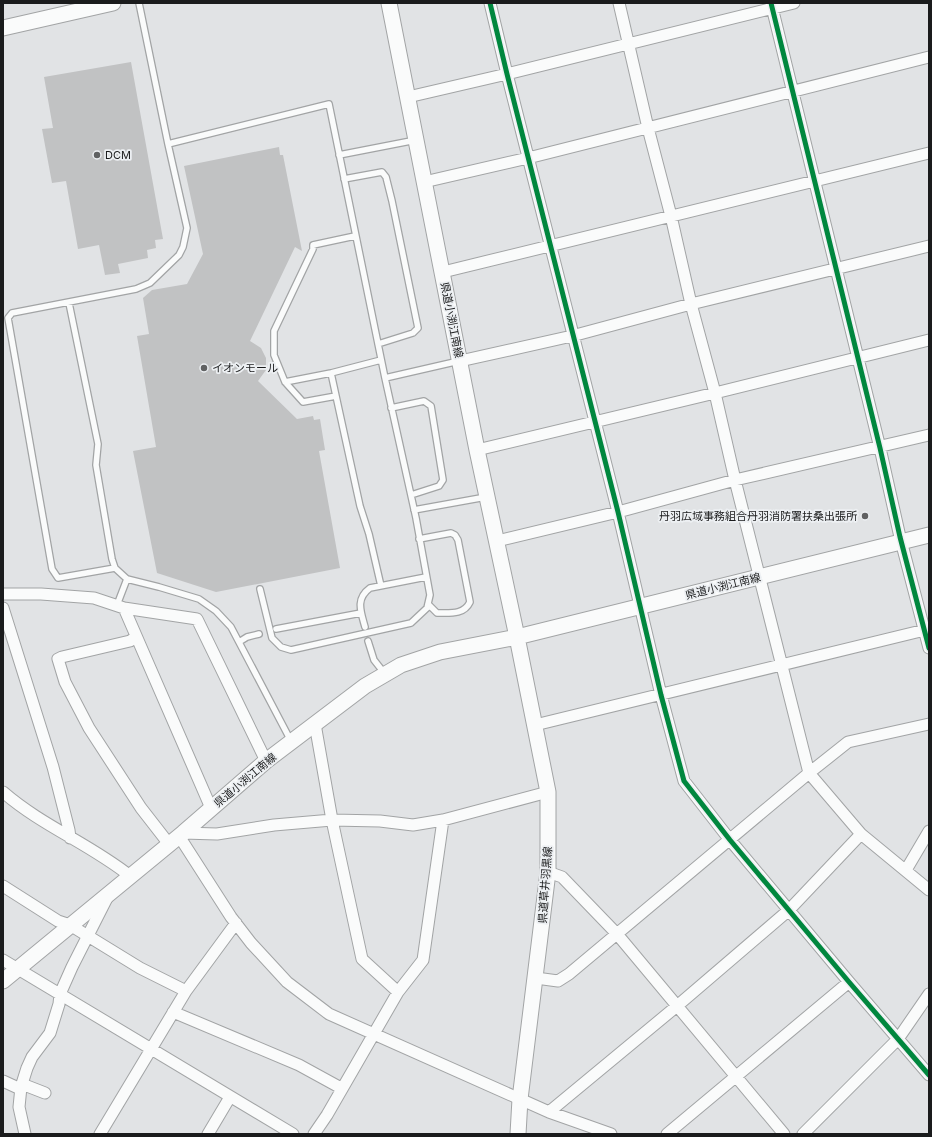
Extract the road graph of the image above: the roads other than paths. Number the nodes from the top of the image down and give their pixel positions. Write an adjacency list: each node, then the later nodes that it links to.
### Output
1 (113, 3): 8 (main road)
2 (139, 3): 16 (lane)
3 (389, 3): 13 (main road, 県道小渕江南線)
4 (490, 3): 11 (street)
5 (619, 3): 9 (street)
6 (794, 3): 7 (street)
7 (771, 6): 9 (street); 12 (street)
8 (3, 28)
9 (628, 44): 11 (street); 14 (street)
10 (929, 57): 12 (street)
11 (506, 74): 13 (street); 19 (street)
12 (792, 91): 14 (street); 21 (street)
13 (408, 97): 15 (main road, 県道小渕江南線)
14 (648, 128): 19 (street); 23 (street)
15 (416, 140): 18 (lane); 22 (main road, 県道小渕江南線)
16 (168, 144): 18 (lane); 29 (lane)
17 (929, 153): 21 (street)
18 (339, 155): 20 (lane)
19 (528, 158): 22 (street); 25 (street)
20 (344, 179): 24 (lane); 33 (lane)
21 (814, 181): 23 (street); 27 (street)
22 (424, 182): 28 (main road, 県道小渕江南線)
23 (671, 216): 25 (street); 30 (street)
24 (355, 236): 33 (lane); 39 (lane)
25 (550, 245): 28 (street); 31 (street)
26 (929, 246): 27 (street)
27 (836, 270): 30 (street); 34 (street)
28 (443, 272): 36 (main road, 県道小渕江南線)
29 (68, 303): 56 (lane); 56 (lane)
30 (691, 304): 31 (street); 40 (street)
31 (572, 336): 36 (street); 43 (street)
32 (929, 340): 34 (street)
33 (378, 344): 35 (lane)
34 (857, 358): 40 (street); 45 (street)
35 (381, 360): 37 (lane); 38 (lane)
36 (460, 361): 38 (lane); 46 (main road, 県道小渕江南線)
37 (331, 373): 39 (lane); 41 (lane)
38 (385, 378): 42 (lane)
39 (285, 382): 41 (lane)
40 (715, 393): 43 (street); 47 (street)
41 (336, 396): 60 (lane)
42 (391, 408): 48 (lane); 48 (lane)
43 (594, 422): 46 (street); 51 (street)
44 (929, 436): 45 (street)
45 (880, 448): 47 (street); 55 (street)
46 (477, 450): 49 (main road, 県道小渕江南線)
47 (735, 480): 51 (street); 58 (street)
48 (411, 495): 50 (lane)
49 (487, 497): 50 (lane); 54 (main road, 県道小渕江南線)
50 (414, 510): 53 (lane)
51 (618, 512): 54 (street); 65 (street)
52 (929, 535): 55 (main road, 県道小渕江南線)
53 (419, 539): 57 (lane); 63 (lane)
54 (497, 541): 73 (main road, 県道小渕江南線)
55 (902, 542): 58 (main road, 県道小渕江南線); 70 (street)
56 (115, 568): 59 (lane)
57 (426, 577): 60 (lane); 63 (lane)
58 (760, 577): 65 (main road, 県道小渕江南線); 77 (street)
59 (127, 579): 64 (lane); 74 (lane)
60 (381, 586): 67 (lane)
61 (260, 589): 63 (lane)
62 (3, 594): 64 (street)
63 (428, 604)
64 (121, 606): 72 (street); 84 (street)
65 (640, 606): 73 (main road, 県道小渕江南線); 79 (street)
66 (3, 608): 93 (street)
67 (361, 613): 68 (lane); 69 (lane)
68 (365, 627)
69 (276, 629)
70 (927, 630): 76 (street); 77 (street)
71 (259, 634): 74 (lane)
72 (136, 637): 88 (street); 94 (street)
73 (518, 637): 78 (main road, 県道小渕江南線); 82 (main road, 県道草井羽黒線)
74 (239, 642): 83 (lane)
75 (368, 642): 78 (lane)
76 (929, 648)
77 (782, 664): 79 (street); 85 (street)
78 (385, 674): 80 (main road, 県道小渕江南線)
79 (661, 695): 82 (street); 95 (street)
80 (315, 724): 83 (main road, 県道小渕江南線); 89 (street)
81 (929, 724): 85 (street)
82 (535, 726): 87 (main road, 県道草井羽黒線)
83 (292, 741): 84 (main road, 県道小渕江南線)
84 (266, 761): 88 (main road, 県道小渕江南線)
85 (809, 773): 92 (street); 95 (street)
86 (3, 792): 93 (street)
87 (548, 792): 90 (street); 97 (main road, 県道草井羽黒線)
88 (211, 808): 94 (main road, 県道小渕江南線)
89 (332, 820): 90 (street); 94 (street); 113 (street)
90 (443, 820): 113 (street)
91 (929, 831): 96 (street)
92 (861, 834): 96 (street); 102 (street)
93 (70, 838): 98 (street)
94 (177, 838): 98 (main road, 県道小渕江南線); 103 (street)
95 (730, 840): 102 (street); 105 (street)
96 (906, 870): 100 (street)
97 (548, 872): 105 (street); 109 (main road, 県道草井羽黒線)
98 (130, 876): 101 (main road, 県道小渕江南線)
99 (3, 886): 104 (street)
100 (929, 890)
101 (110, 892): 104 (main road, 県道小渕江南線); 106 (street)
102 (789, 910): 111 (street); 116 (street)
103 (236, 923): 112 (street); 118 (street)
104 (70, 925): 106 (street); 108 (main road, 県道小渕江南線)
105 (617, 934): 109 (street); 116 (street)
106 (88, 936): 112 (street); 114 (street)
107 (3, 960): 108 (street)
108 (18, 968): 110 (main road, 県道小渕江南線); 114 (street)
109 (536, 978): 128 (main road, 県道草井羽黒線)
110 (3, 980)
111 (848, 982): 119 (street); 122 (street)
112 (186, 991): 117 (street)
113 (398, 992): 118 (street)
114 (60, 994): 120 (street); 124 (street)
115 (929, 994): 119 (street)
116 (677, 1006): 122 (street); 129 (street)
117 (173, 1012): 120 (street); 125 (street)
118 (374, 1034): 125 (street); 128 (street)
119 (898, 1039): 121 (street); 139 (street)
120 (151, 1050): 127 (street); 131 (street)
121 (929, 1075)
122 (735, 1076): 137 (street); 138 (street)
123 (3, 1081): 124 (street)
124 (21, 1088): 126 (street); 130 (street)
125 (341, 1088): 134 (street)
126 (45, 1093)
127 (230, 1097): 132 (street); 133 (street)
128 (520, 1099): 129 (street); 135 (main road, 県道草井羽黒線)
129 (549, 1112): 136 (street)
130 (25, 1134)
131 (100, 1134)
132 (208, 1134)
133 (293, 1134)
134 (314, 1134)
135 (518, 1134)
136 (611, 1134)
137 (667, 1134)
138 (784, 1134)
139 (803, 1134)

